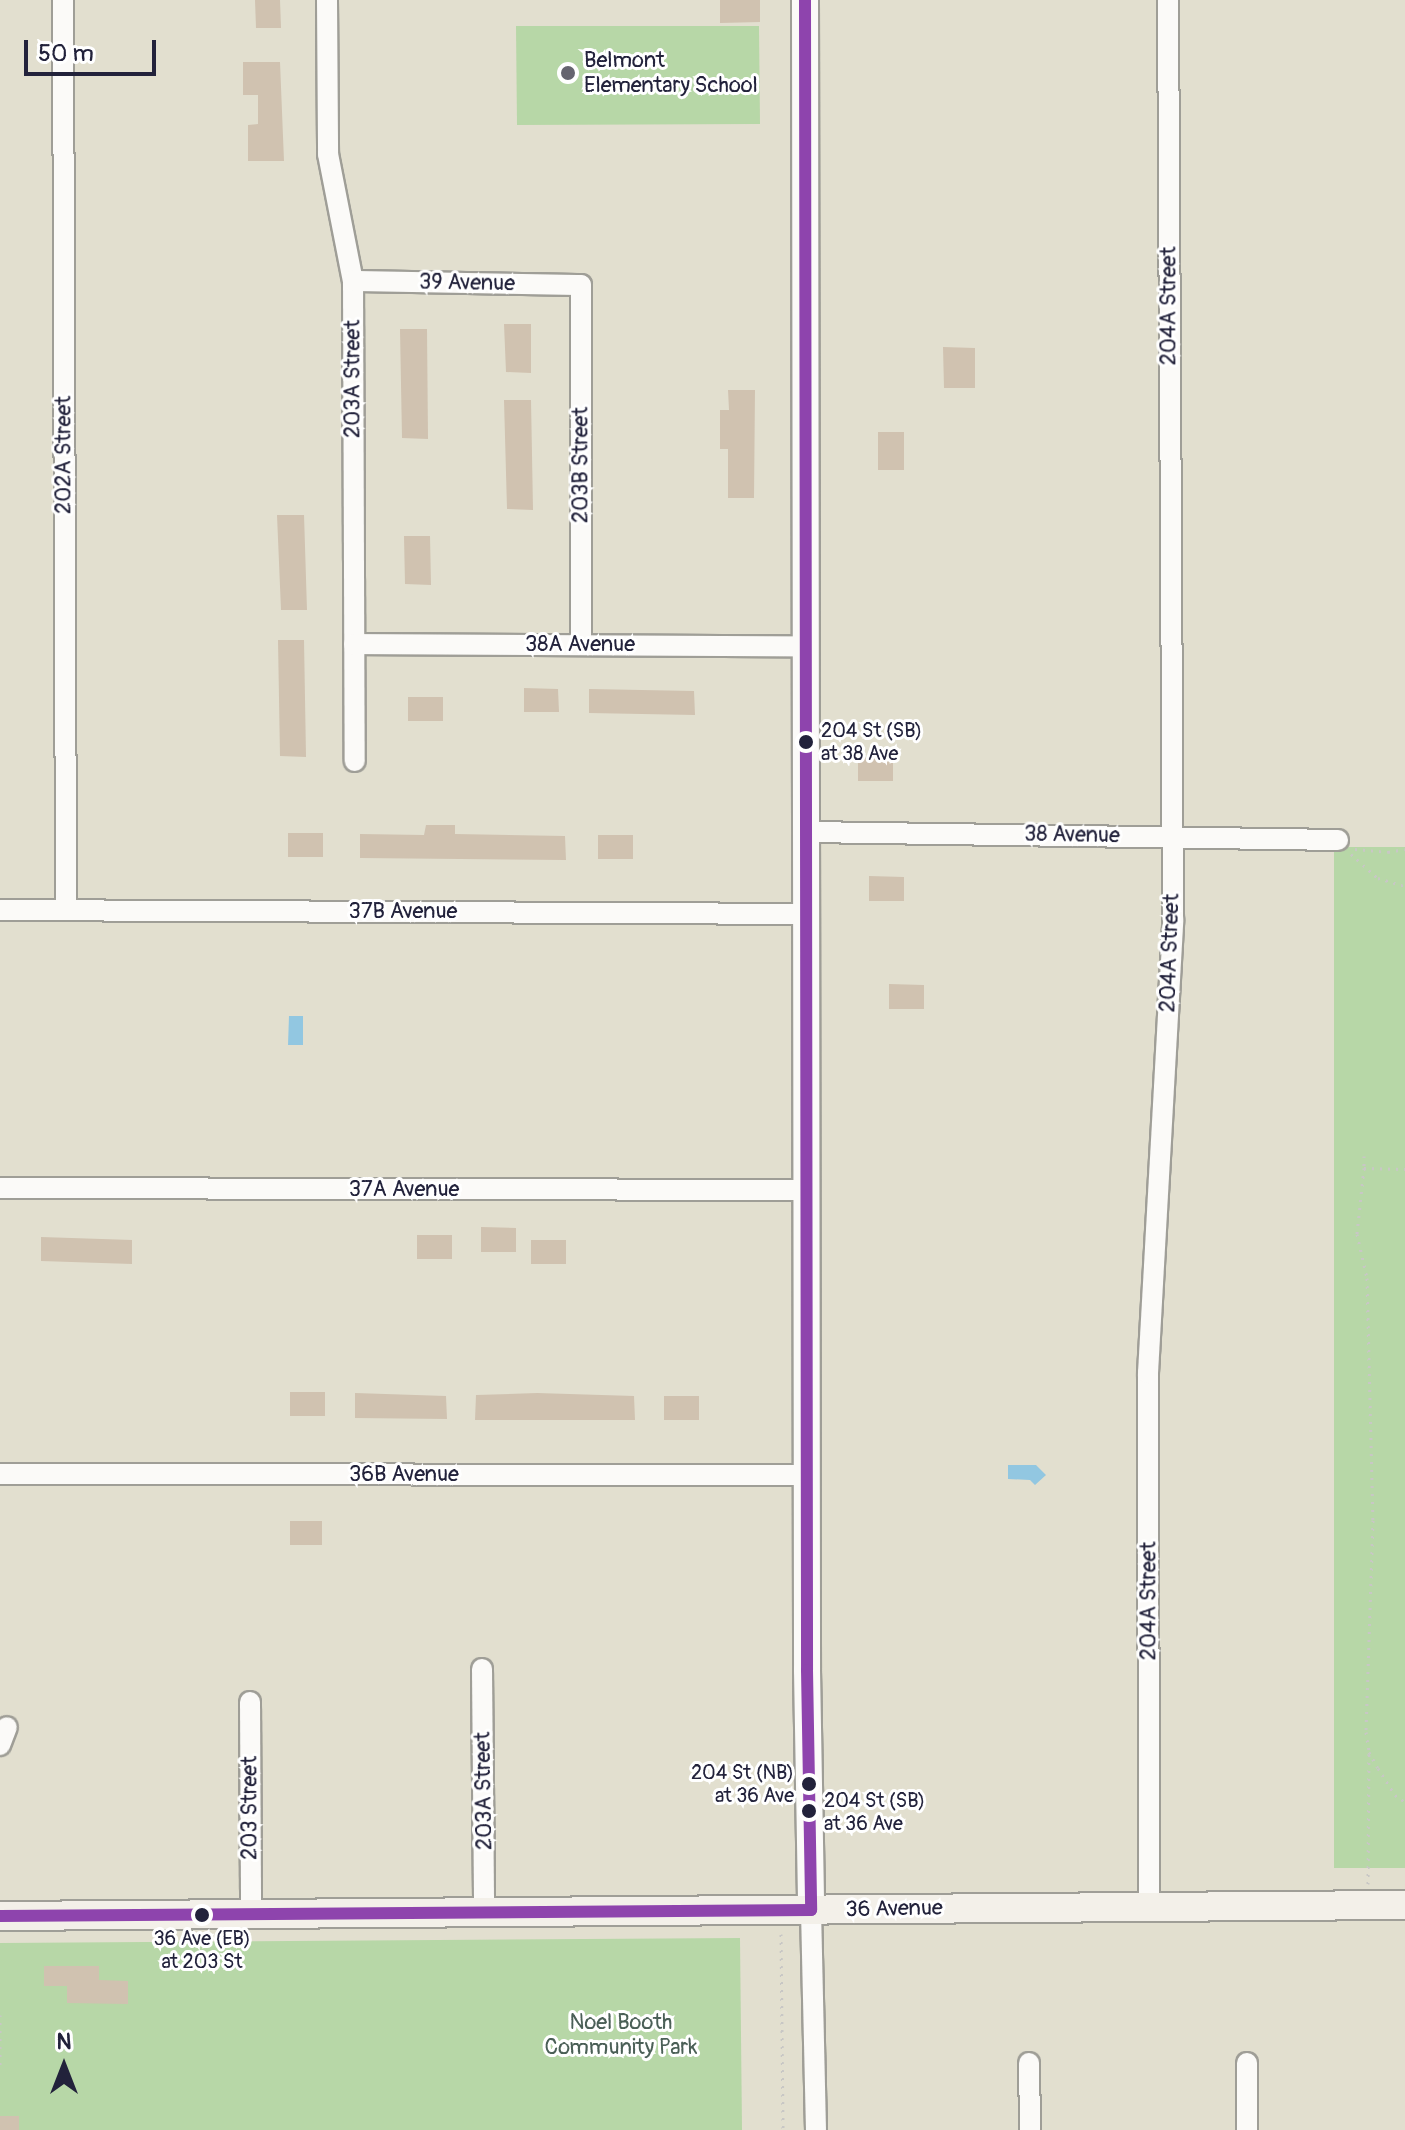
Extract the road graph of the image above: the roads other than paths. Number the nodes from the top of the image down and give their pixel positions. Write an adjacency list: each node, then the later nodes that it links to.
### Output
1 (63, 0): 15 (street, 202A Street)
2 (327, 0): 5 (street, 203A Street)
3 (805, 0): 9 (street)
4 (1168, 0): 12 (street, 204A Street)
5 (353, 281): 6 (street, 39 Avenue); 7 (street, 203A Street)
6 (581, 285): 8 (street, 203B Street)
7 (354, 644): 8 (street, 38A Avenue); 10 (street, 203A Street)
8 (581, 645): 9 (street, 38A Avenue)
9 (806, 646): 11 (street)
10 (355, 761)
11 (807, 832): 12 (street, 38 Avenue); 16 (street)
12 (1172, 836): 13 (street, 38 Avenue); 24 (street, 204A Street)
13 (1338, 840)
14 (0, 910): 15 (street, 37B Avenue)
15 (66, 910): 16 (street, 37B Avenue)
16 (807, 914): 18 (street)
17 (0, 1188): 18 (street, 37A Avenue)
18 (807, 1190): 20 (street)
19 (0, 1474): 20 (street, 36B Avenue)
20 (808, 1475): 25 (street)
21 (482, 1669): 26 (street, 203A Street)
22 (250, 1702): 27 (street, 203 Street)
23 (1405, 1905): 24 (main road, 36 Avenue)
24 (1149, 1906): 25 (main road, 36 Avenue)
25 (811, 1910): 26 (main road, 36 Avenue); 31 (street)
26 (484, 1912): 27 (main road, 36 Avenue)
27 (251, 1914): 28 (main road, 36 Avenue)
28 (0, 1916)
29 (1029, 2063): 32 (street)
30 (1247, 2063): 33 (street)
31 (816, 2130)
32 (1030, 2130)
33 (1247, 2130)

